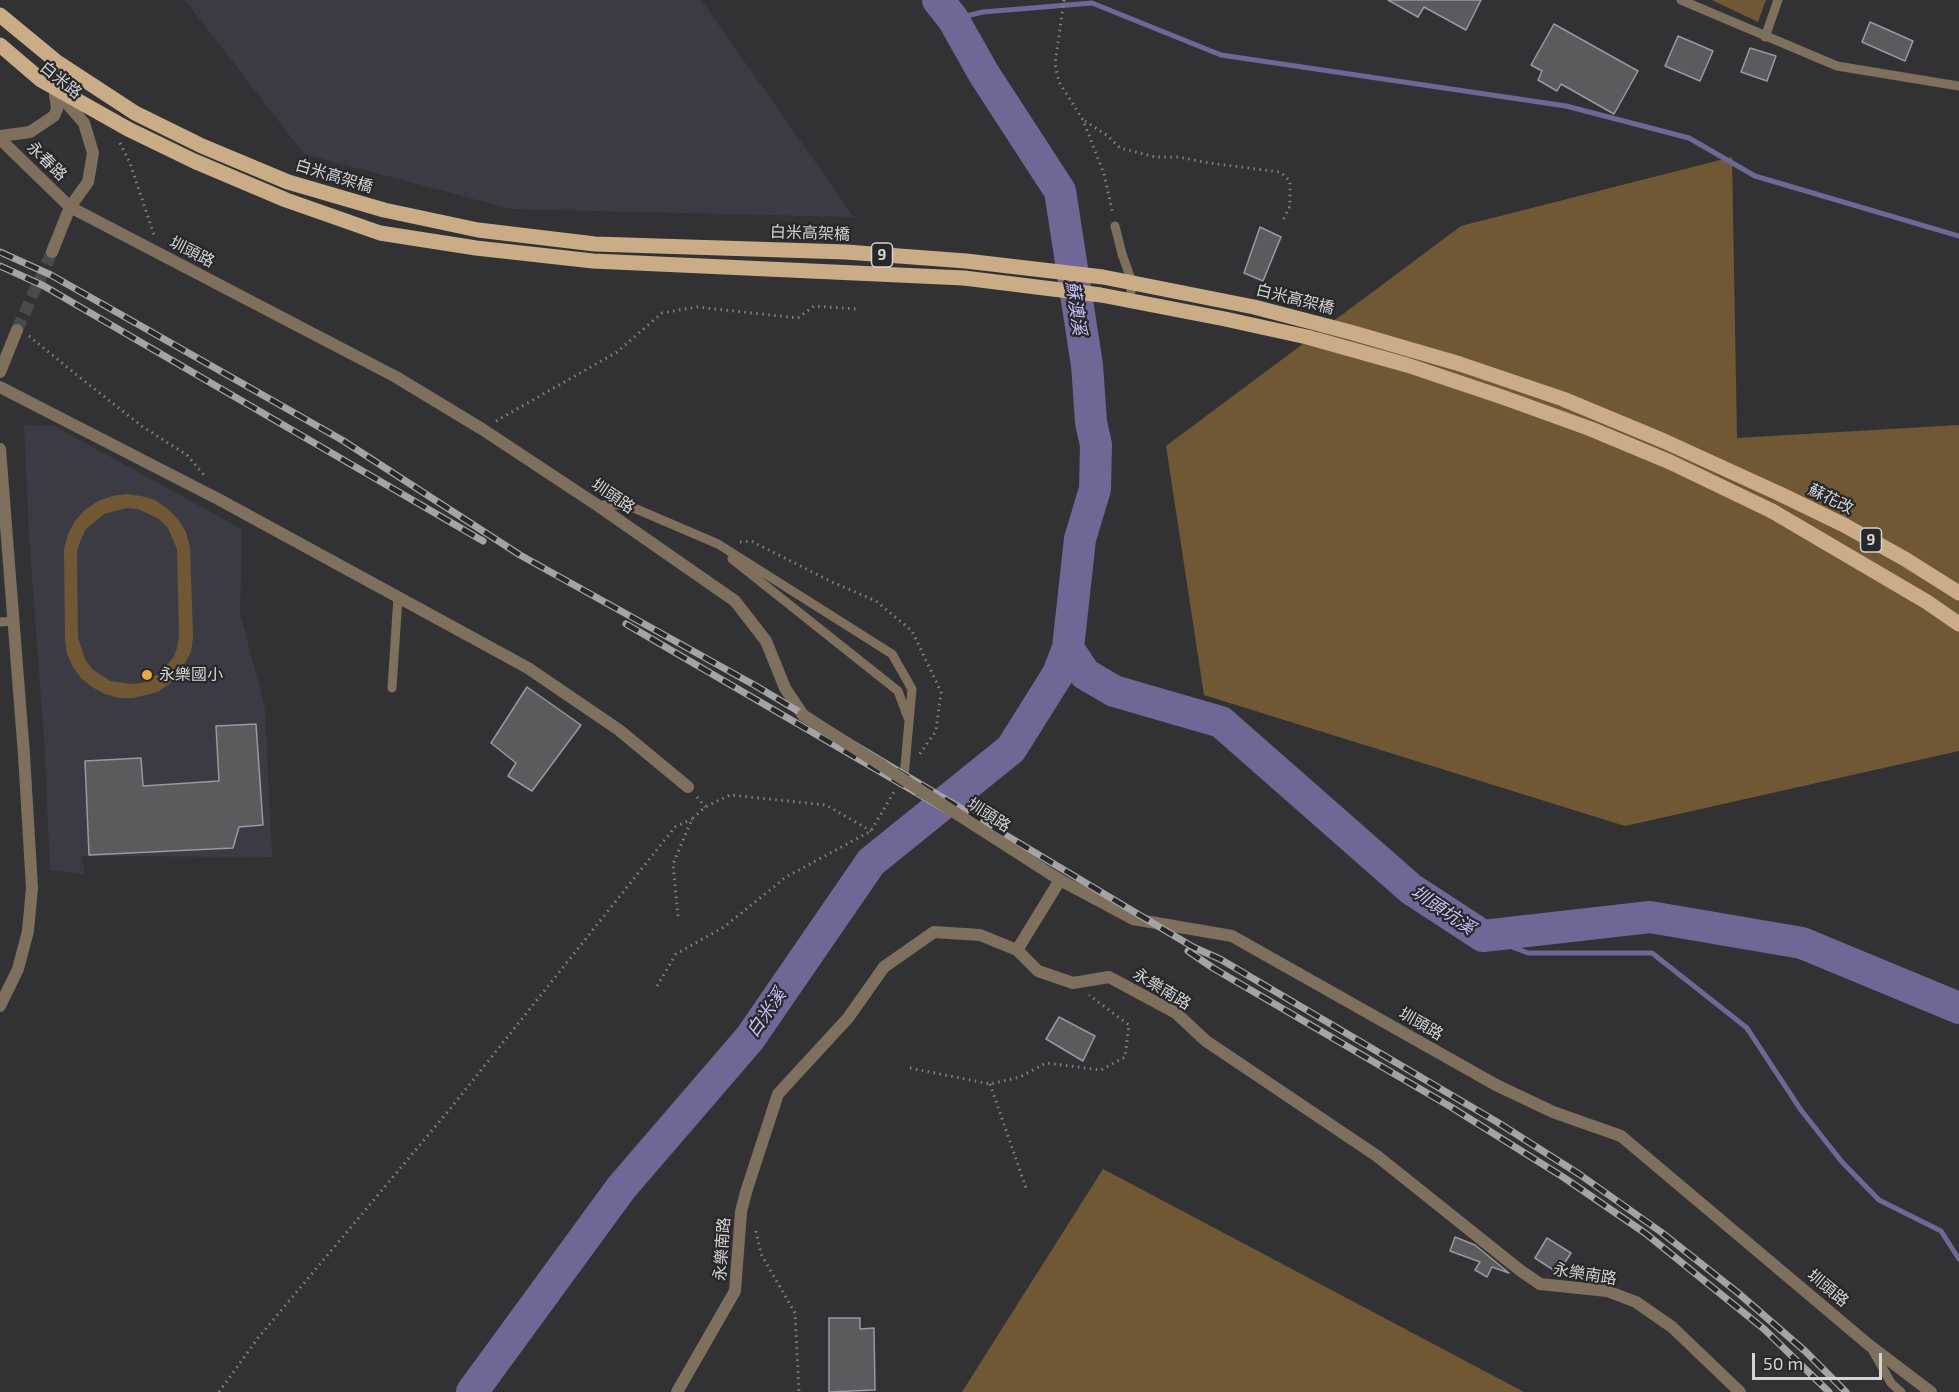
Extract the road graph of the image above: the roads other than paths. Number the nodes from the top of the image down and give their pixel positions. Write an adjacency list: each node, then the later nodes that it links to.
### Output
1 (1681, 0): 4 (lane)
2 (1778, 0): 4 (lane)
3 (0, 15): 13 (main road, 白米高架橋 / 9, bridge)
4 (1765, 38): 7 (lane)
5 (0, 45): 14 (main road, 9, bridge)
6 (0, 52): 8 (street, 白米路)
7 (1959, 86)
8 (55, 94): 9 (street); 10 (street, 白米路)
9 (0, 138): 10 (street, 永春路)
10 (70, 207): 12 (street, 白米路); 20 (street, 圳頭路)
11 (1115, 226): 13 (lane)
12 (52, 252)
13 (1132, 282): 14 (lane); 19 (main road, 白米高架橋 / 9, bridge)
14 (1130, 300): 25 (main road, 9, bridge)
15 (21, 331): 16 (street)
16 (0, 372)
17 (0, 387): 24 (street)
18 (0, 449): 21 (street)
19 (1780, 494): 23 (main road, 蘇花改 / 9)
20 (597, 505): 22 (lane); 34 (street, 圳頭路, bridge)
21 (3, 535): 26 (street)
22 (718, 544): 31 (lane); 31 (lane)
23 (1959, 593)
24 (398, 597): 30 (lane); 33 (street)
25 (1927, 602): 28 (main road, 9); 29 (main road)
26 (14, 621): 27 (lane); 36 (street)
27 (0, 622)
28 (1959, 624)
29 (1959, 631)
30 (392, 688)
31 (910, 724): 32 (lane)
32 (904, 777)
33 (688, 787)
34 (1060, 880): 35 (street); 37 (street, 圳頭路)
35 (1017, 950): 38 (street, 永樂南路); 39 (street, 永樂南路)
36 (0, 1006)
37 (1869, 1345): 40 (lane); 41 (street, 圳頭路)
38 (677, 1392)
39 (1740, 1392)
40 (1900, 1392)
41 (1931, 1392)

